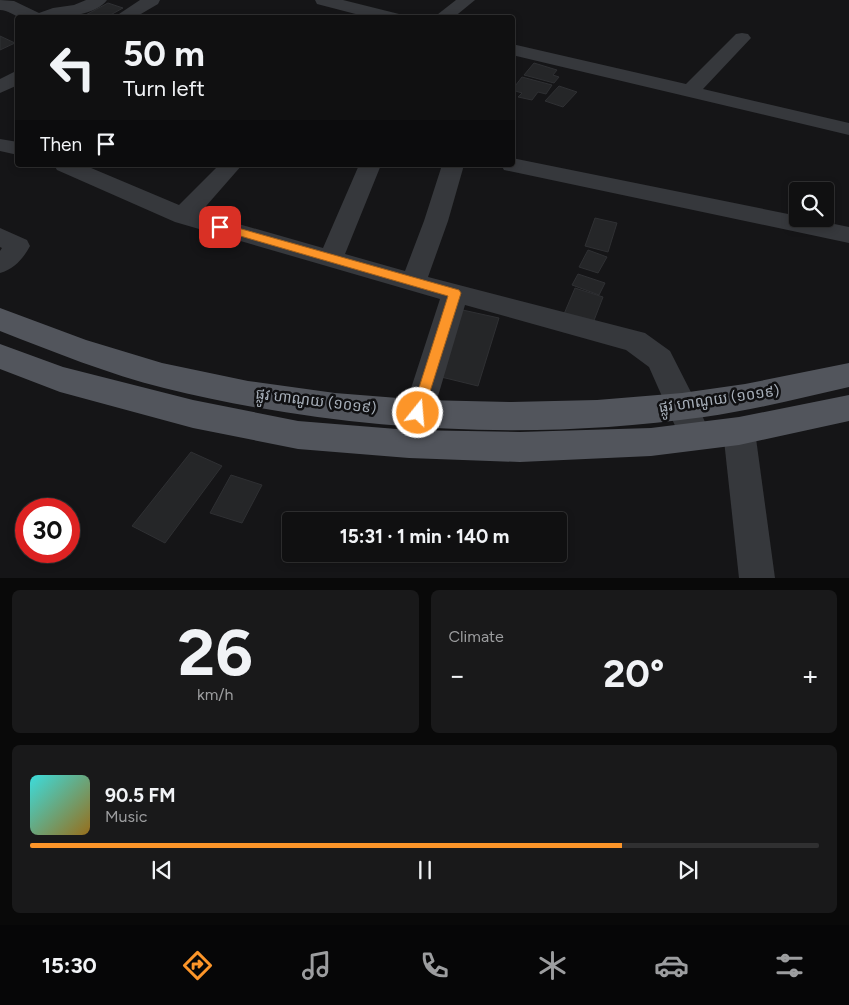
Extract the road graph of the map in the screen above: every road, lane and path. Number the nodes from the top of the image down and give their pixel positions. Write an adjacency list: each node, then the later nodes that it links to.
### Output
1 (99, 0): 8 (street)
2 (152, 0): 9 (street)
3 (323, 0): 6 (street)
4 (467, 0): 10 (street)
5 (7, 4): 7 (street)
6 (375, 11)
7 (30, 15)
8 (49, 15)
9 (126, 15)
10 (445, 15)
11 (742, 38): 17 (street)
12 (515, 50): 17 (street)
13 (15, 60): 14 (street)
14 (0, 68)
15 (15, 78): 16 (street)
16 (0, 87)
17 (689, 92): 18 (street)
18 (849, 129)
19 (0, 145): 20 (street)
20 (15, 148)
21 (515, 166): 27 (street)
22 (70, 167): 26 (street)
23 (228, 167): 26 (street)
24 (369, 167): 29 (street)
25 (452, 167): 31 (street)
26 (182, 216): 29 (street)
27 (849, 235)
28 (0, 236): 30 (street)
29 (331, 259): 31 (street)
30 (0, 264)
31 (413, 283): 32 (street)
32 (455, 293): 36 (street); 38 (street)
33 (0, 319): 38 (main road, ផ្លូវ ហាណូយ (១០១៩))
34 (0, 356): 40 (main road, ផ្លូវ ហាណូយ (១០១៩))
35 (849, 375): 36 (main road, ផ្លូវ ហាណូយ (១០១៩))
36 (683, 406): 38 (main road, ផ្លូវ ហាណូយ (១០១៩)); 40 (street)
37 (849, 408): 39 (main road, ផ្លូវ ហាណូយ (១០១៩))
38 (418, 413)
39 (740, 431): 40 (main road, ផ្លូវ ហាណូយ (១០១៩)); 41 (street)
40 (695, 436)
41 (757, 578)

